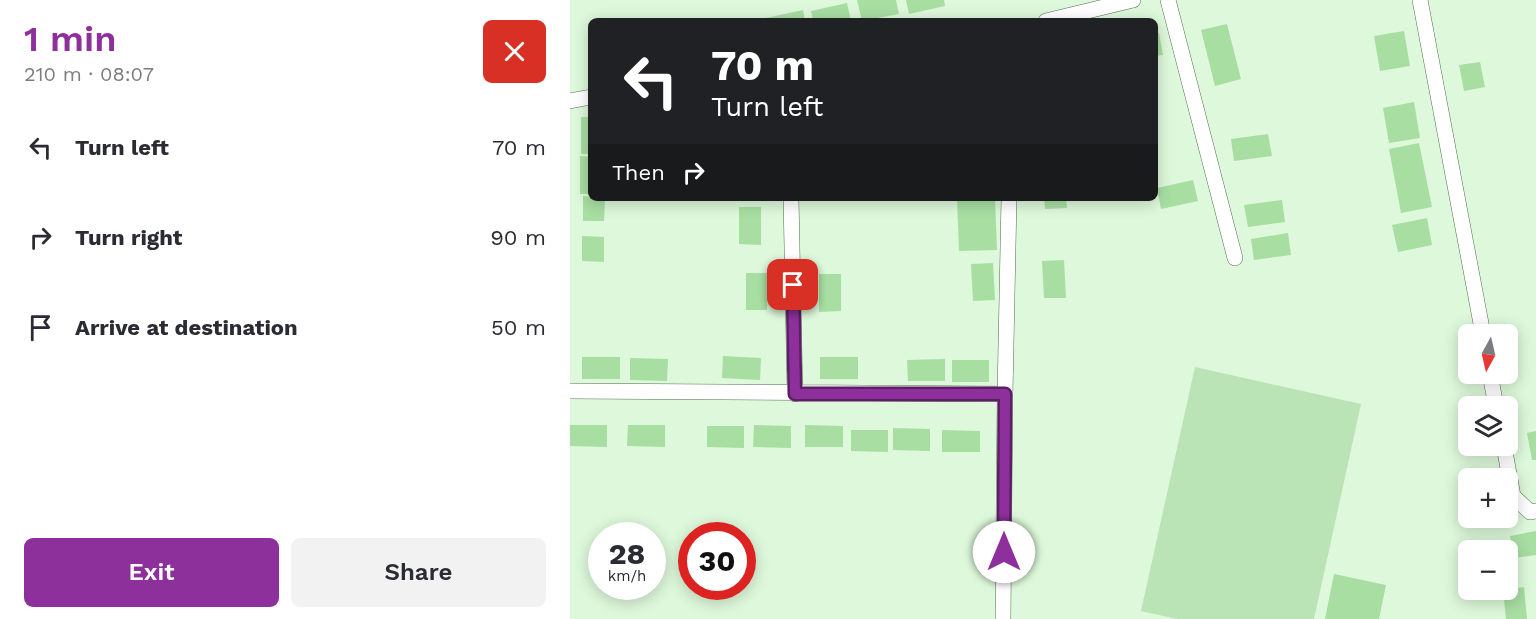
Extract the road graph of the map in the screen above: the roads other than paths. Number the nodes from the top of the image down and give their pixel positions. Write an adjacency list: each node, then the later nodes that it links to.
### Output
1 (1133, 0): 4 (street)
2 (1168, 0): 9 (street)
3 (1420, 0): 10 (street)
4 (1058, 18)
5 (588, 98): 6 (street)
6 (570, 101)
7 (791, 201): 12 (street)
8 (1010, 201): 13 (street)
9 (1235, 258)
10 (1481, 324)
11 (570, 390): 12 (street)
12 (795, 394): 13 (street)
13 (1005, 394): 16 (street)
14 (1506, 456): 15 (street)
15 (1536, 511)
16 (1003, 619)

